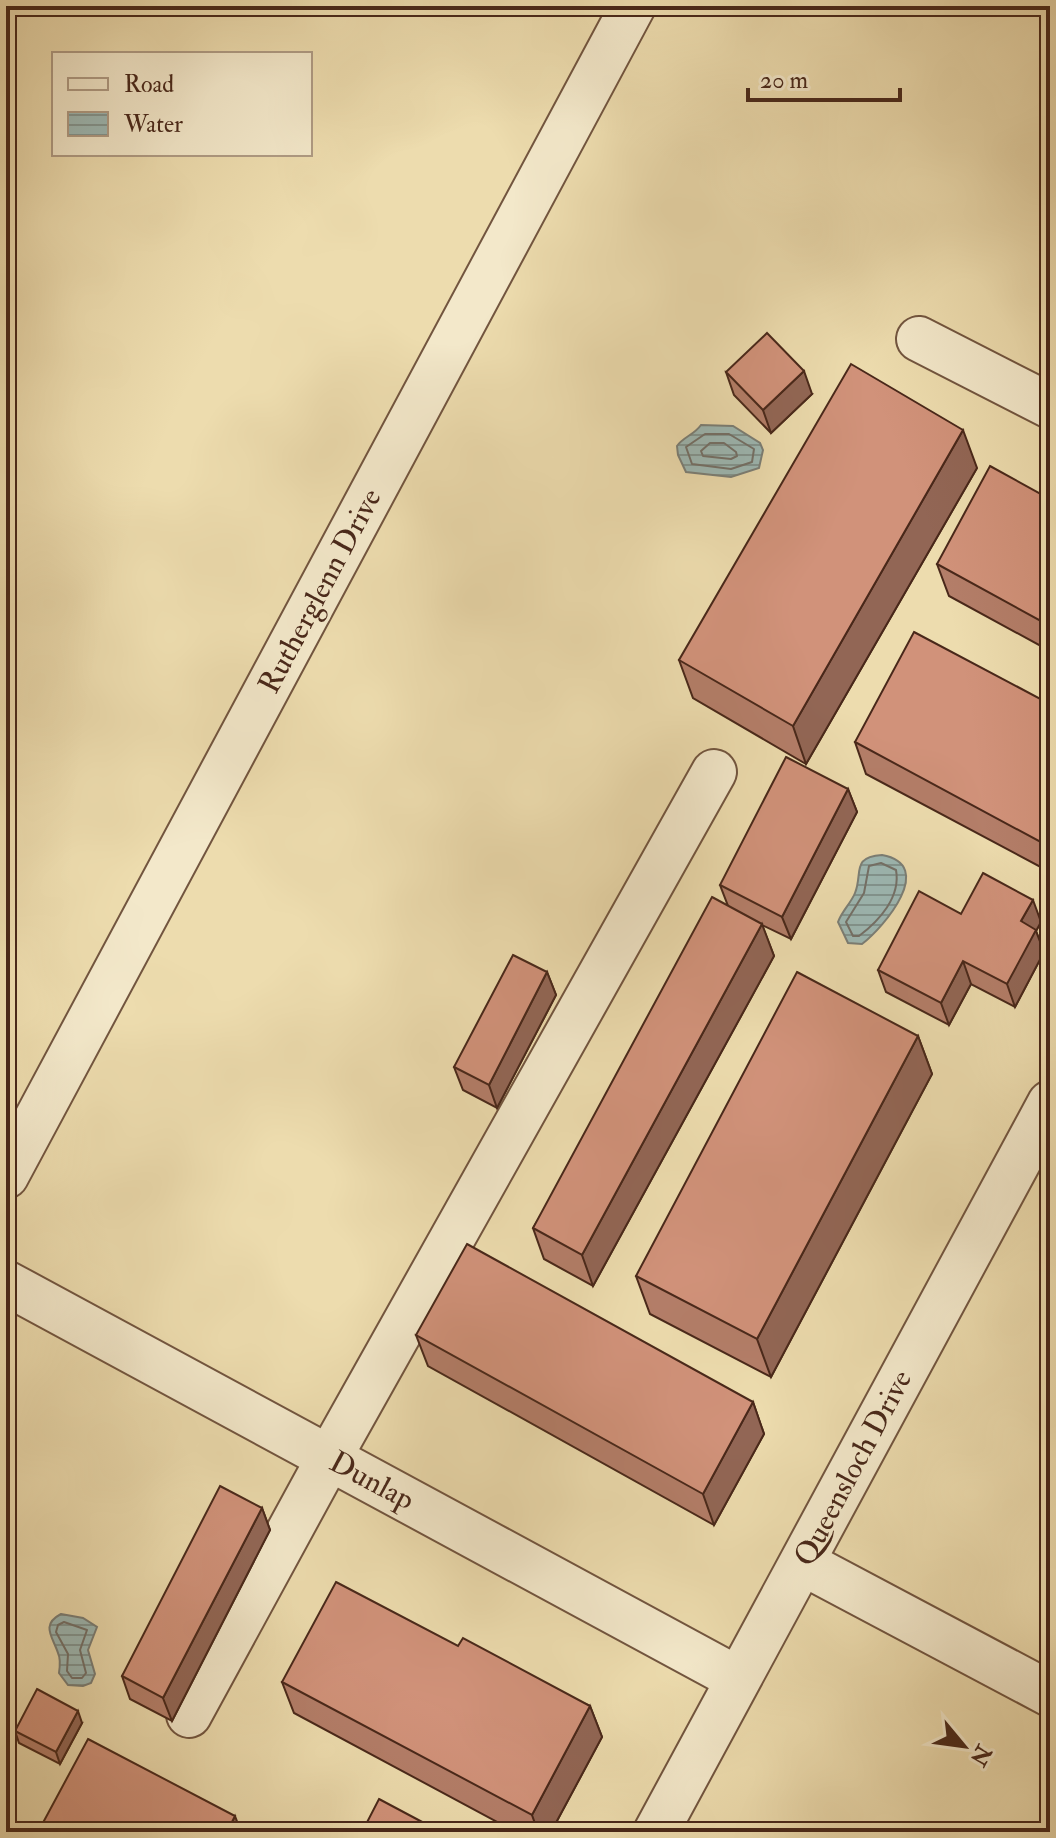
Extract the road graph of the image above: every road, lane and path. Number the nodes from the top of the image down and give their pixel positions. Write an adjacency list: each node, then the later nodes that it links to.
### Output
1 (633, 6): 6 (street, Rutherglenn Drive)
2 (919, 339): 3 (street)
3 (1050, 406)
4 (714, 772): 8 (street)
5 (1050, 1103): 9 (street, Queensloch Drive)
6 (6, 1176)
7 (6, 1283): 8 (street, Dunlap)
8 (329, 1458): 10 (street, Dunlap); 12 (street)
9 (803, 1563): 10 (street, Queensloch Drive); 11 (street)
10 (738, 1679): 13 (street, Queensloch Drive)
11 (1050, 1694)
12 (189, 1715)
13 (656, 1832)

